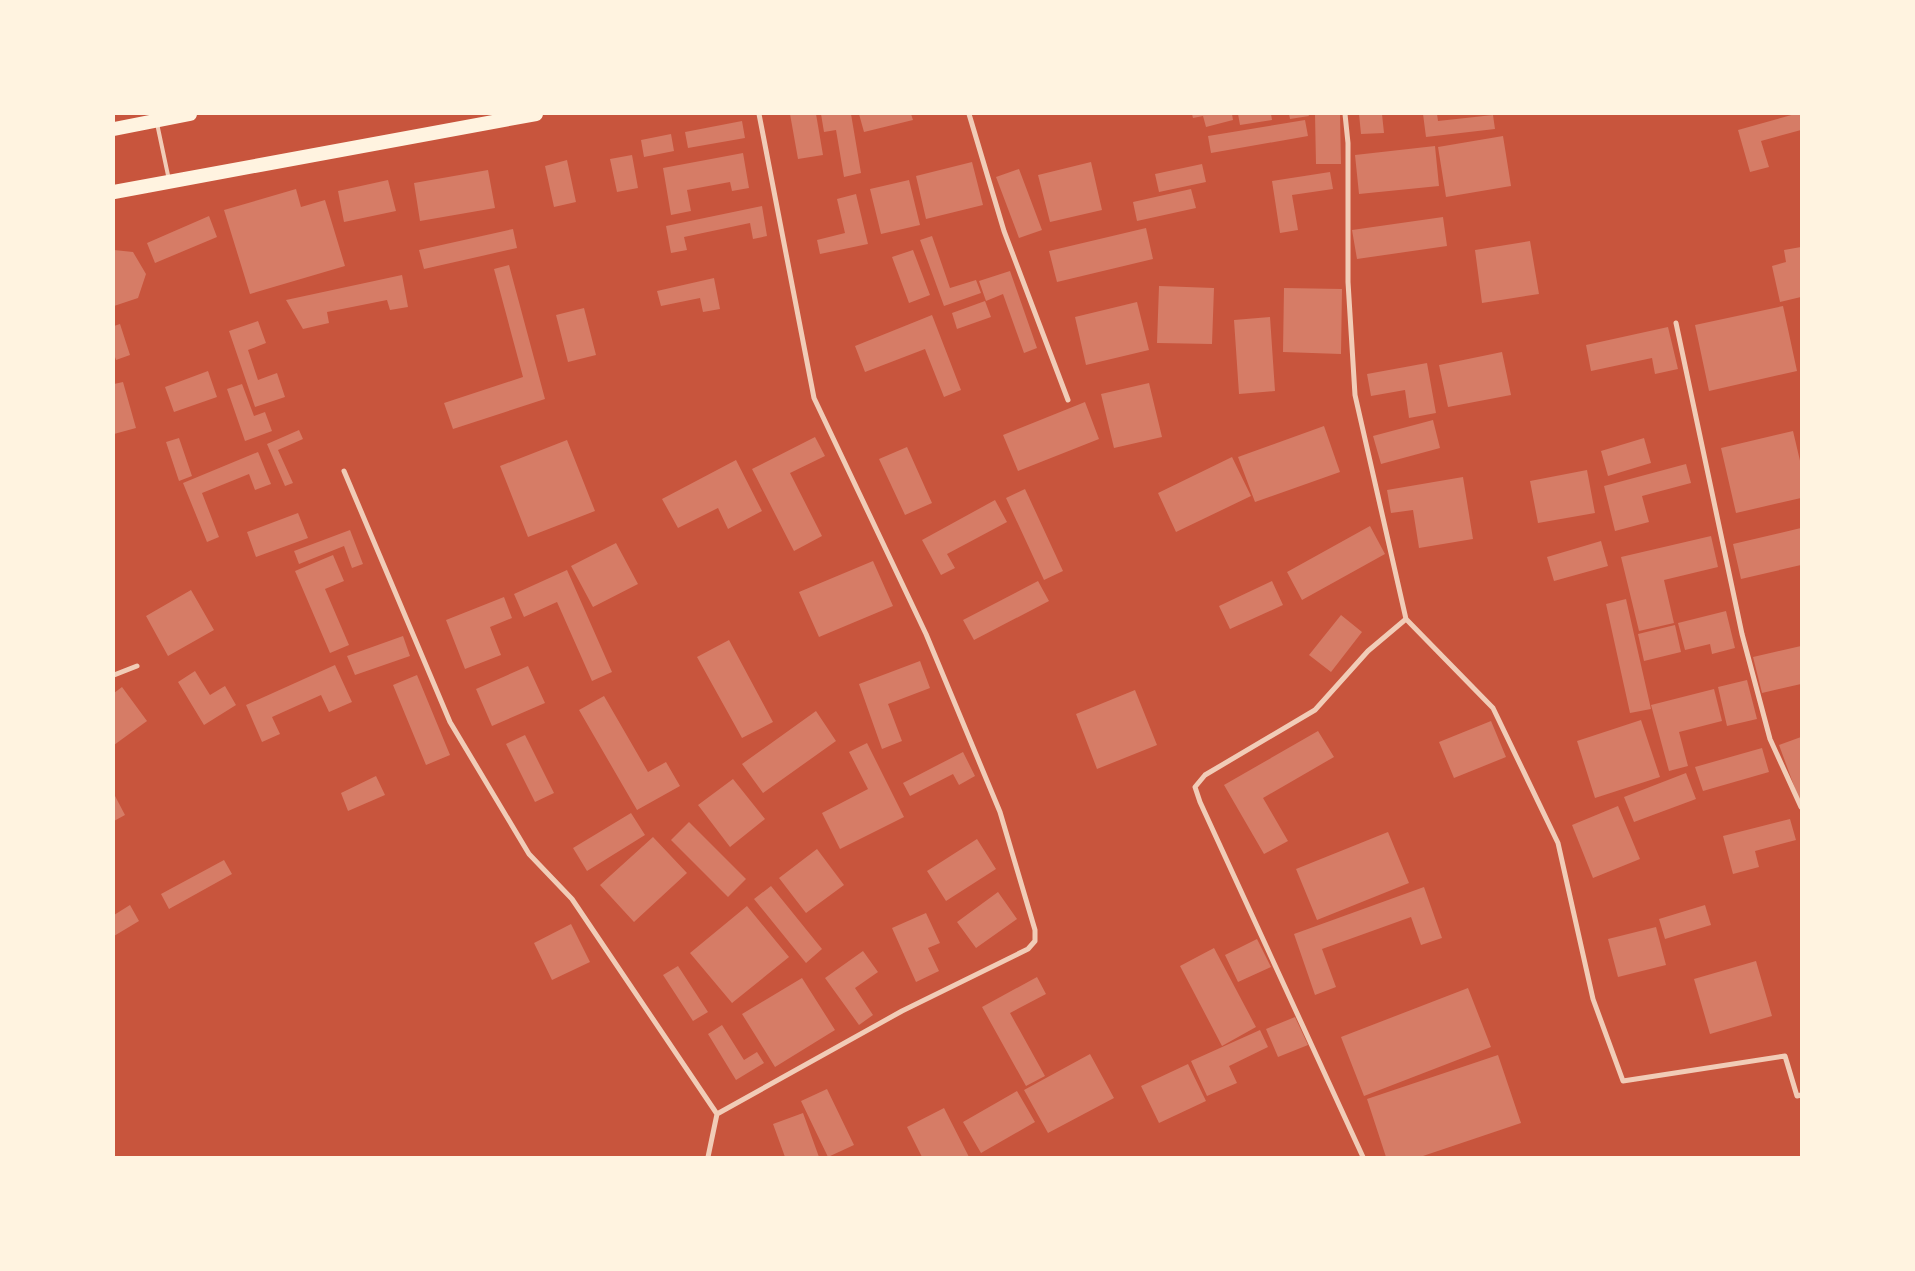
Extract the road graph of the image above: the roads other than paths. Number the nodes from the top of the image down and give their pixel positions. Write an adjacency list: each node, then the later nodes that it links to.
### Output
1 (190, 114): 6 (highway)
2 (536, 114): 8 (highway)
3 (759, 114): 18 (street)
4 (969, 114): 11 (street)
5 (1345, 114): 13 (street)
6 (156, 117): 7 (highway); 8 (lane)
7 (114, 129)
8 (170, 182): 9 (highway)
9 (114, 192)
10 (1676, 323): 16 (street)
11 (1068, 400)
12 (344, 471): 18 (street)
13 (1406, 619): 17 (street); 20 (street)
14 (137, 666): 15 (street)
15 (114, 675)
16 (1801, 807)
17 (1801, 1095)
18 (717, 1114): 19 (street)
19 (708, 1157)
20 (1363, 1157)

